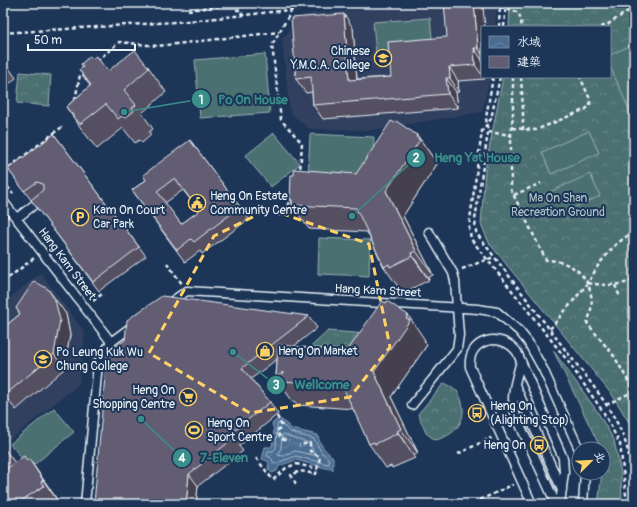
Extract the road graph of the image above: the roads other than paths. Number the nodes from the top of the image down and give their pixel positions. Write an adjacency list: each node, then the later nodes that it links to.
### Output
1 (45, 197): 3 (lane)
2 (3, 201): 3 (lane, Hang Kam Street)
3 (16, 218): 8 (lane, Hang Kam Street)
4 (429, 232): 6 (lane)
5 (161, 308): 6 (lane, Hang Kam Street)
6 (456, 308): 11 (lane); 12 (lane, Hang Kam Street)
7 (141, 320): 8 (lane)
8 (111, 342): 15 (lane)
9 (521, 361): 10 (lane); 14 (lane); 16 (lane)
10 (515, 385): 14 (lane); 17 (lane)
11 (412, 405)
12 (575, 441)
13 (584, 481): 19 (lane)
14 (562, 490): 18 (lane)
15 (85, 504)
16 (532, 504)
17 (556, 504)
18 (560, 504)
19 (583, 504)

